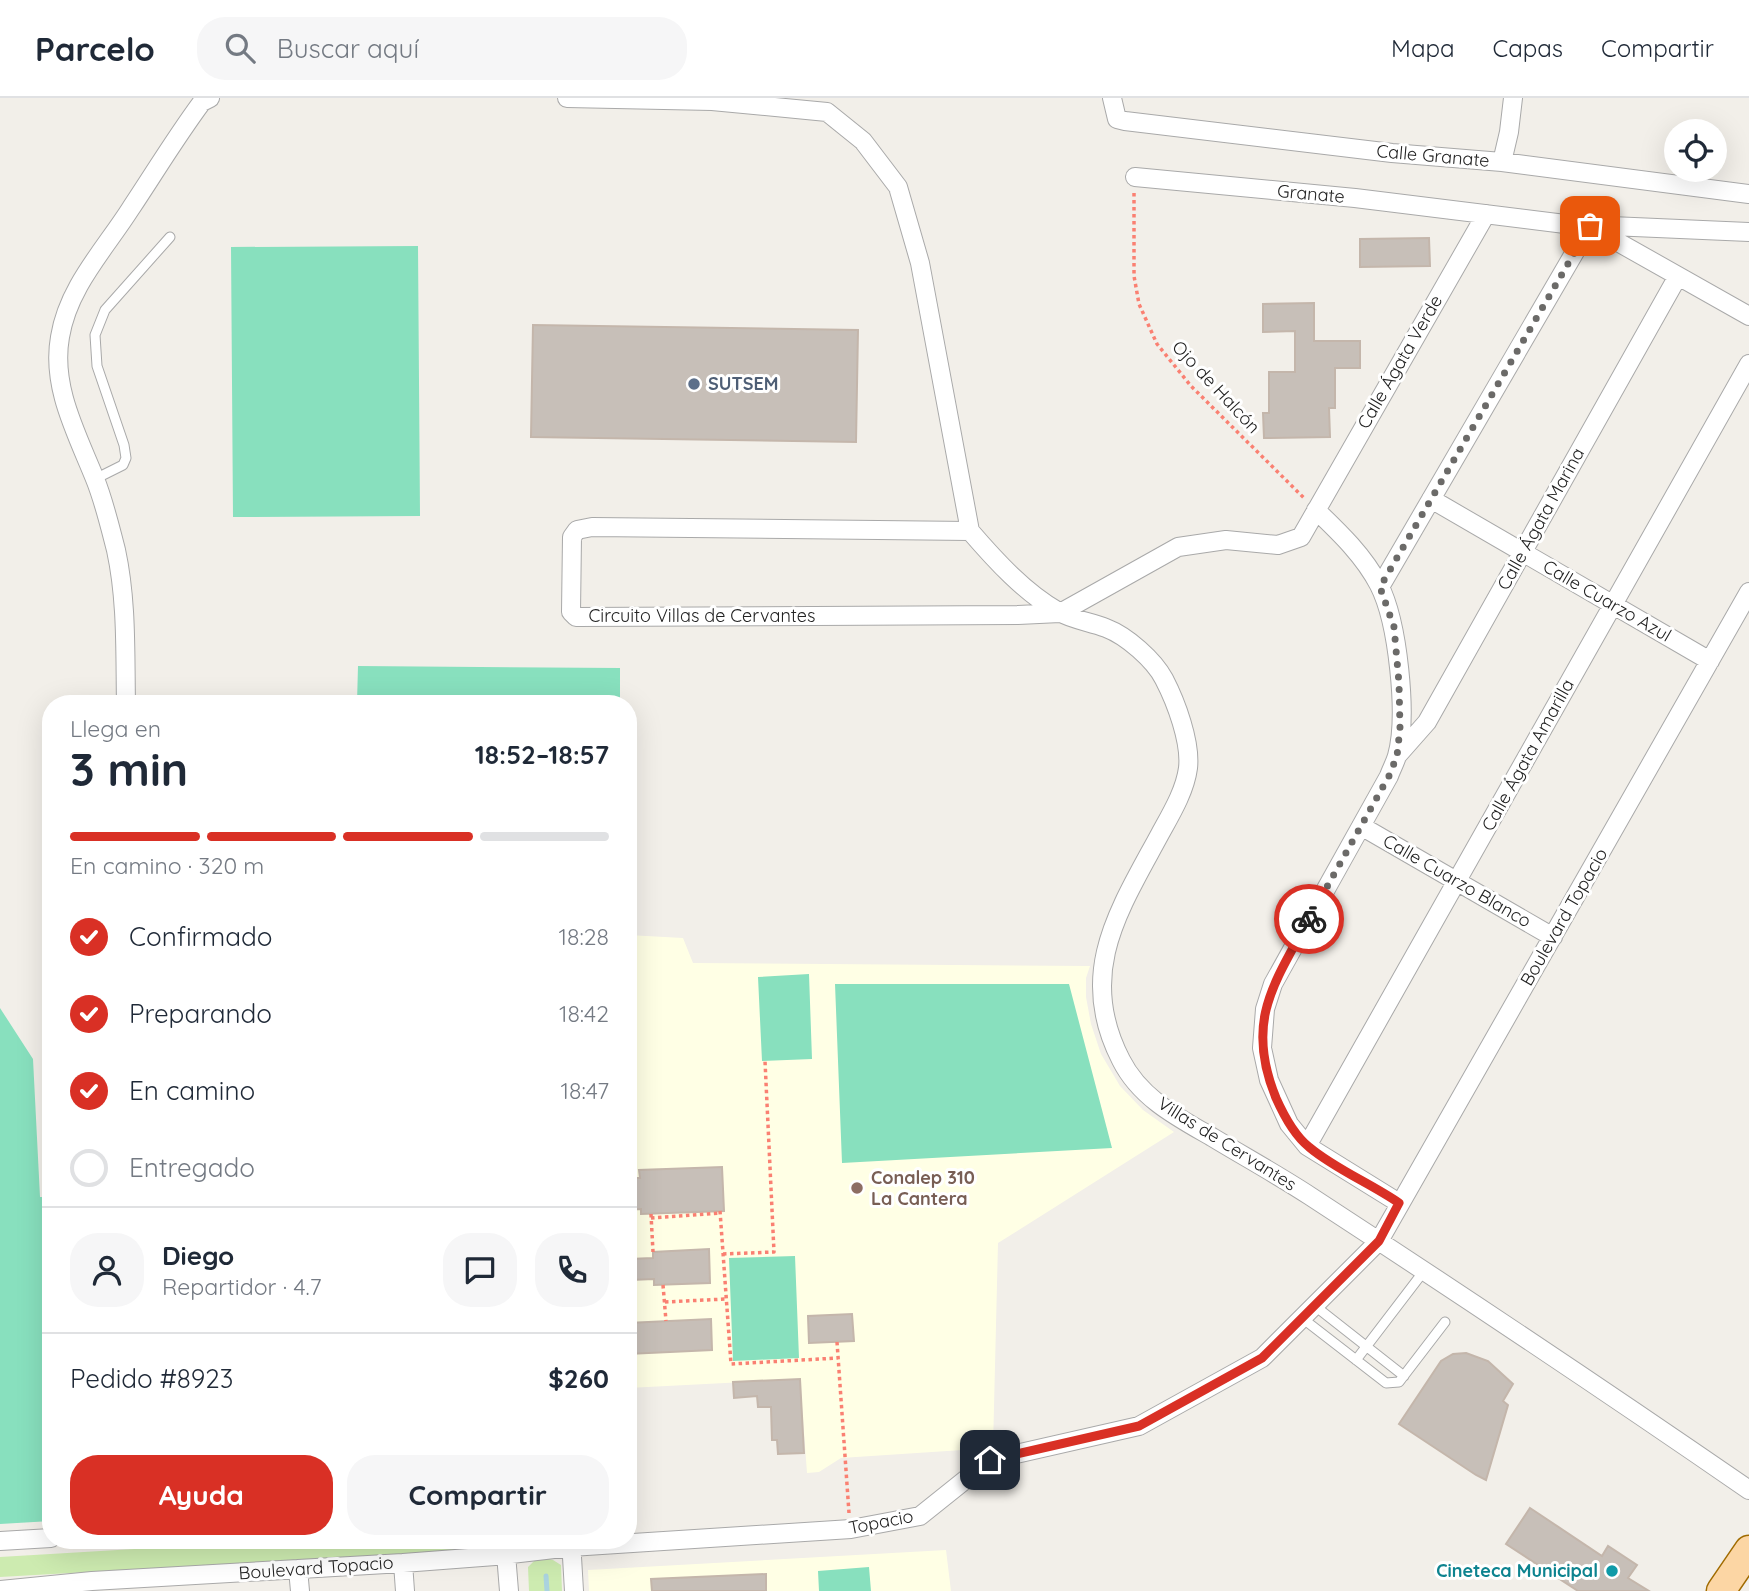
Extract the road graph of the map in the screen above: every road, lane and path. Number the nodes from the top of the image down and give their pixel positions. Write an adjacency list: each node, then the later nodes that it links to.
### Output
1 (209, 98): 15 (street)
2 (567, 98): 18 (street)
3 (1112, 98): 5 (street, Calle Granate)
4 (1513, 98): 5 (street)
5 (1502, 162): 7 (street, Calle Granate)
6 (1135, 177): 8 (street, Granate); 17 (path, Ojo de Halcón)
7 (1749, 194)
8 (1486, 214): 9 (street); 17 (street, Calle Ágata Verde)
9 (1590, 226): 10 (street); 12 (street); 16 (street)
10 (1749, 232)
11 (170, 237): 15 (lane)
12 (1678, 276): 13 (street); 19 (street, Calle Ágata Marina)
13 (1749, 316)
14 (1749, 364): 22 (street, Calle Ágata Amarilla)
15 (96, 480): 25 (street)
16 (1431, 499): 19 (street, Calle Cuarzo Azul); 20 (street)
17 (1317, 510): 20 (street); 23 (street, Calle Ágata Verde)
18 (970, 531): 23 (street, Villas de Cervantes); 23 (street, Circuito Villas de Cervantes)
19 (1523, 552): 22 (street, Calle Cuarzo Azul); 26 (street, Calle Ágata Marina)
20 (1380, 587): 26 (street)
21 (1749, 592): 24 (street, Boulevard Topacio)
22 (1613, 605): 24 (street, Calle Cuarzo Azul); 28 (street, Calle Ágata Amarilla)
23 (1060, 613): 33 (street, Villas de Cervantes)
24 (1710, 661): 29 (street, Boulevard Topacio)
25 (125, 695)
26 (1397, 756): 27 (street)
27 (1361, 826): 28 (street, Calle Cuarzo Blanco); 31 (street)
28 (1457, 881): 29 (street, Calle Cuarzo Blanco); 31 (street, Calle Ágata Amarilla)
29 (1553, 936): 32 (street, Boulevard Topacio)
30 (765, 1061): 35 (path)
31 (1307, 1146): 32 (street)
32 (1399, 1203): 33 (street, Boulevard Topacio)
33 (1379, 1241): 36 (street, Villas de Cervantes); 40 (street, Topacio)
34 (653, 1252): 35 (path)
35 (723, 1254): 38 (path)
36 (1424, 1271): 44 (lane); 48 (street, Villas de Cervantes)
37 (663, 1285): 39 (path)
38 (726, 1298): 39 (path); 45 (path)
39 (664, 1302): 41 (path)
40 (1309, 1312): 44 (lane); 46 (lane); 49 (street, Topacio)
41 (666, 1321)
42 (1444, 1322): 47 (lane)
43 (837, 1342): 45 (path)
44 (1367, 1346): 46 (lane); 47 (lane)
45 (838, 1358): 49 (path)
46 (1356, 1360): 47 (lane)
47 (1404, 1376)
48 (1749, 1490)
49 (851, 1529): 51 (street, Topacio)
50 (42, 1539): 52 (street)
51 (637, 1540)
52 (0, 1541)
53 (494, 1549): 57 (street, Boulevard Topacio)
54 (507, 1549): 64 (street)
55 (571, 1549): 65 (street)
56 (1749, 1550): 66 (main road)
57 (403, 1563): 58 (street, Boulevard Topacio); 63 (street)
58 (299, 1569): 59 (street, Boulevard Topacio); 62 (street)
59 (197, 1583): 60 (street, Boulevard Topacio)
60 (92, 1586): 61 (street, Boulevard Topacio)
61 (0, 1590)
62 (300, 1591)
63 (405, 1591)
64 (509, 1591)
65 (574, 1591)
66 (1721, 1591)

